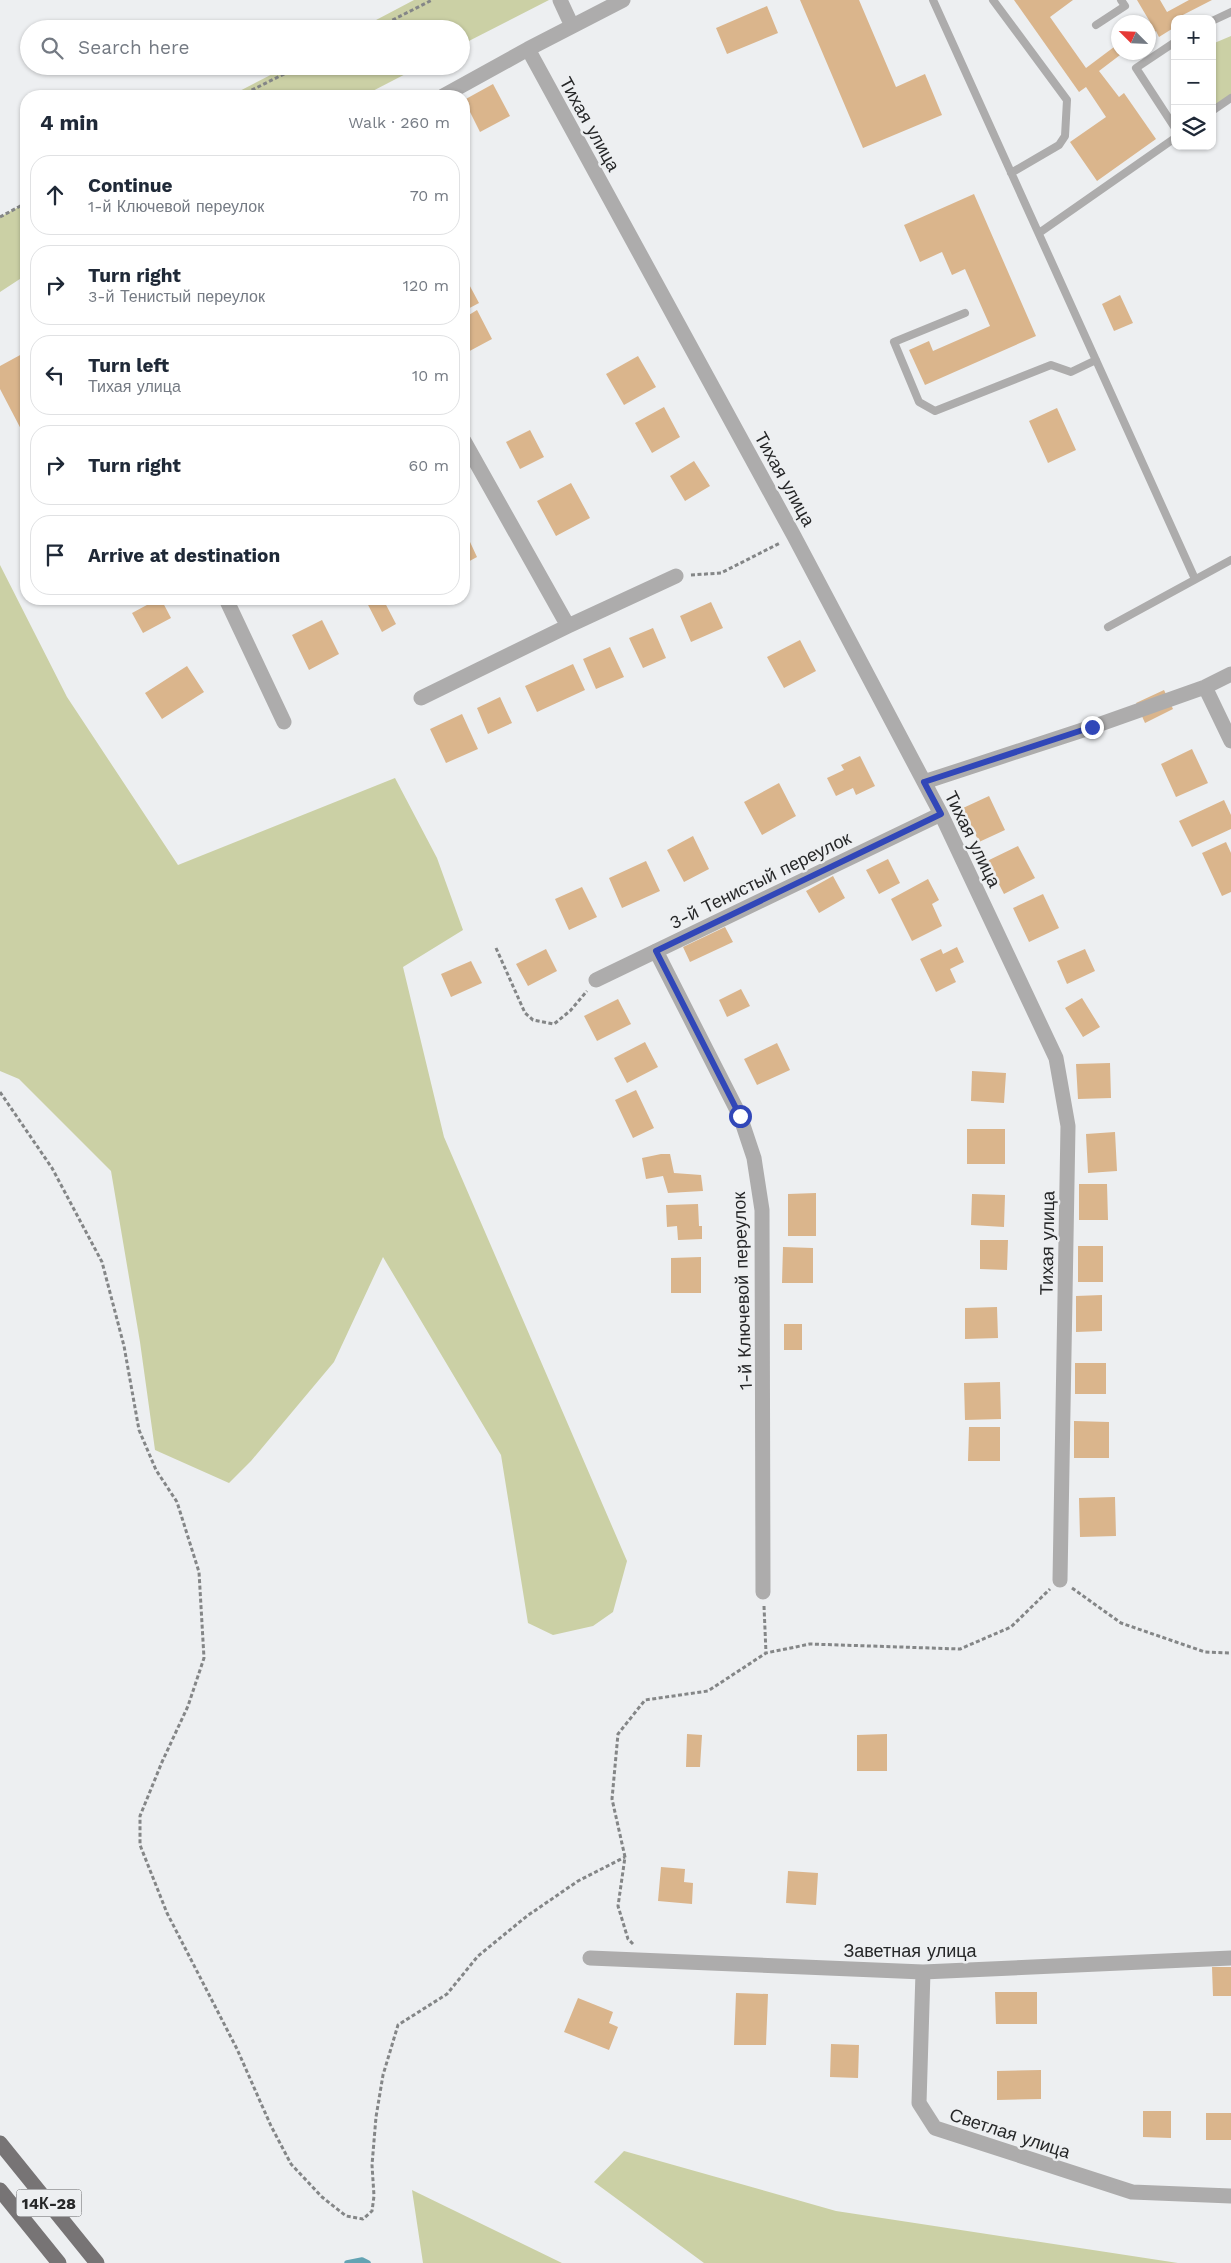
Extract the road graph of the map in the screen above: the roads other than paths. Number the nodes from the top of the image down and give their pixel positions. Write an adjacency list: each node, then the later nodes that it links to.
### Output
1 (560, 0): 9 (street)
2 (623, 0): 9 (street)
3 (933, 0): 17 (lane)
4 (993, 0): 17 (lane)
5 (1121, 0): 8 (lane)
6 (1231, 12): 7 (lane)
7 (1216, 19)
8 (1096, 25)
9 (572, 26): 11 (street)
10 (1171, 45): 15 (lane)
11 (528, 49): 12 (street); 33 (street, Тихая улица)
12 (454, 90)
13 (1231, 98): 14 (lane)
14 (1216, 108)
15 (1171, 122)
16 (1171, 141): 18 (lane)
17 (1012, 173): 18 (lane)
18 (1039, 233): 20 (lane)
19 (965, 312): 20 (lane)
20 (1096, 360): 24 (lane)
21 (470, 452): 26 (street)
22 (1231, 560): 24 (lane)
23 (676, 576): 26 (street)
24 (1195, 579): 27 (lane)
25 (229, 605): 31 (street)
26 (568, 626): 30 (street)
27 (1108, 627)
28 (1231, 674): 29 (street)
29 (1205, 687): 32 (street); 33 (street)
30 (421, 698)
31 (284, 722)
32 (1231, 741)
33 (924, 782): 34 (street, Тихая улица)
34 (941, 814): 35 (street, 3-й Тенистый переулок); 37 (street, Тихая улица)
35 (656, 951): 36 (street, 3-й Тенистый переулок); 38 (street, 1-й Ключевой переулок)
36 (596, 980)
37 (1060, 1580)
38 (763, 1592)
39 (590, 1958): 41 (street, Заветная улица)
40 (1231, 1958): 41 (street, Заветная улица)
41 (923, 1972): 44 (street, Светлая улица)
42 (0, 2143): 46 (main road, 14К-28)
43 (0, 2190): 45 (main road, 14К-28)
44 (1231, 2196)
45 (59, 2263)
46 (97, 2263)

